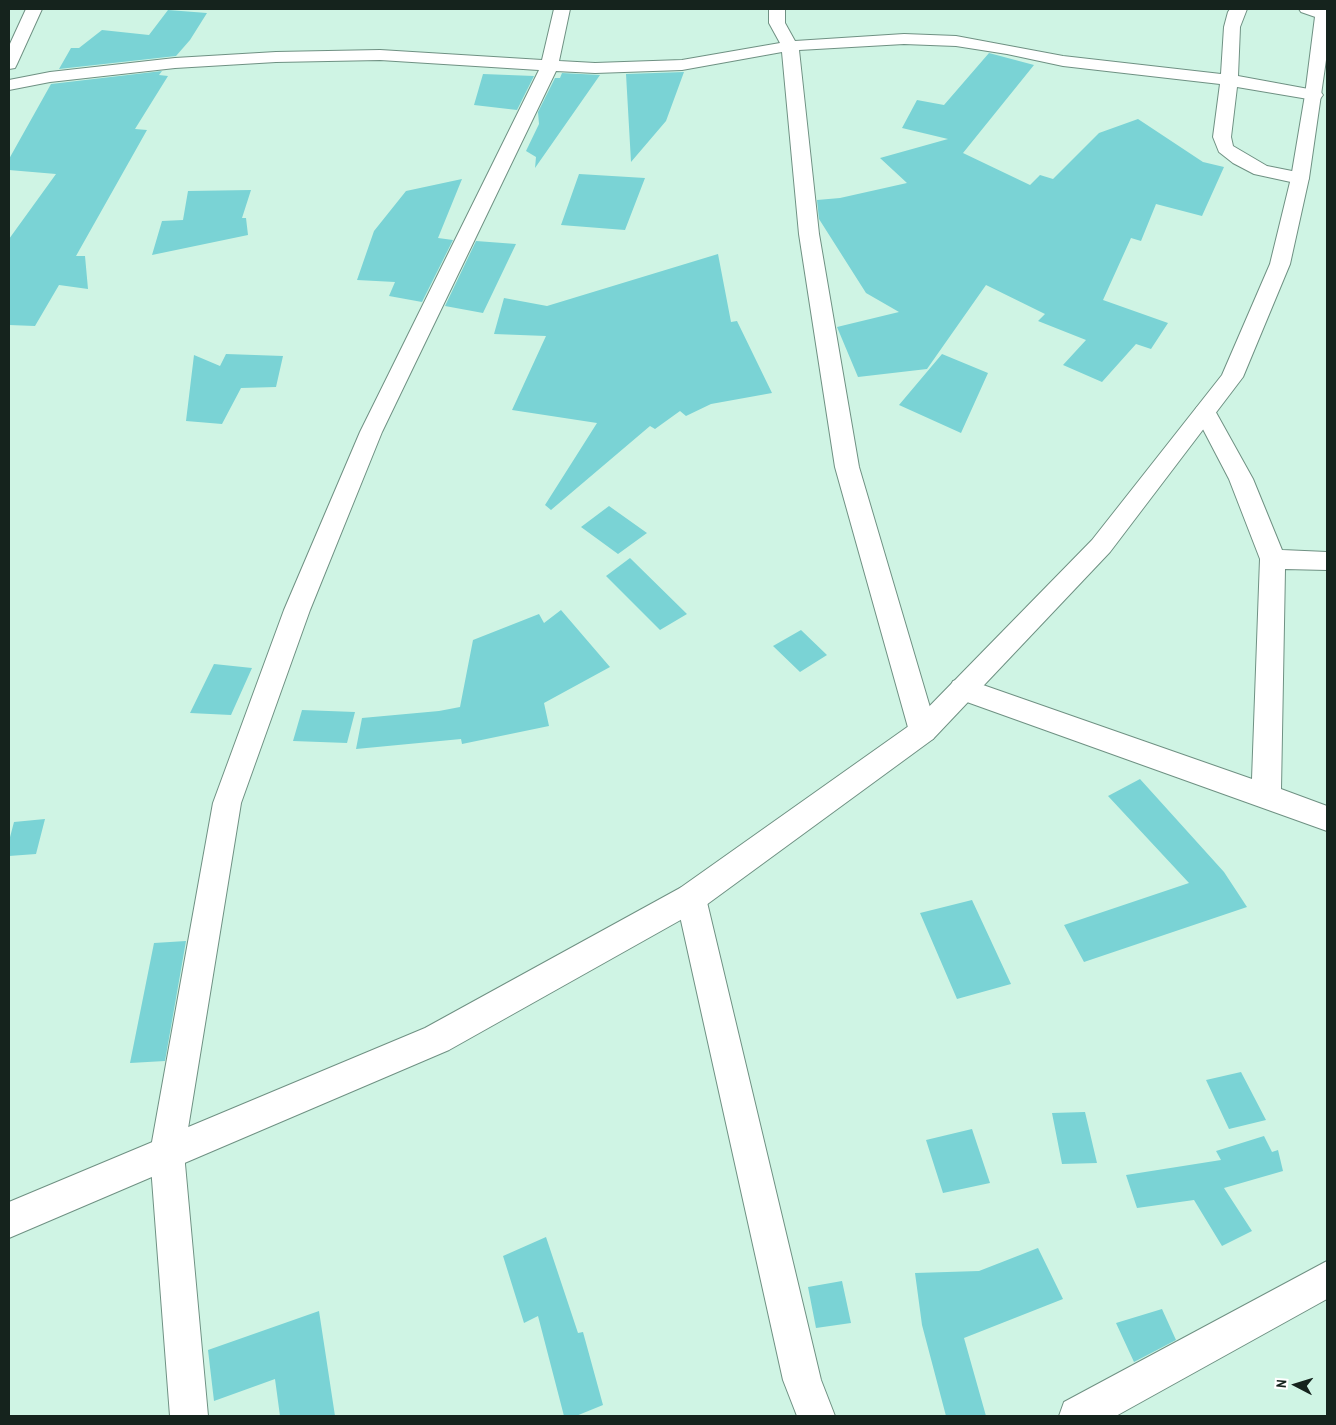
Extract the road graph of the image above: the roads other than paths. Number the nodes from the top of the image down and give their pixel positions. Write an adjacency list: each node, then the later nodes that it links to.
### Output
1 (34, 9): 7 (street)
2 (562, 9): 8 (street)
3 (777, 9): 6 (street)
4 (1239, 9): 9 (street)
5 (1321, 12): 11 (street)
6 (790, 46): 8 (street); 9 (street); 17 (street)
7 (9, 64)
8 (549, 66): 10 (street); 21 (street)
9 (1229, 80): 11 (street); 12 (street)
10 (9, 85)
11 (1314, 95): 12 (street)
12 (1300, 178): 13 (street)
13 (1205, 412): 14 (street); 16 (street)
14 (1273, 559): 15 (street); 18 (street)
15 (1327, 561)
16 (963, 689): 17 (street); 18 (street)
17 (923, 731): 20 (street)
18 (1266, 796): 19 (street)
19 (1327, 818)
20 (690, 898): 21 (street); 25 (street)
21 (168, 1153): 22 (street); 24 (street)
22 (9, 1220)
23 (1327, 1279): 26 (street)
24 (189, 1416)
25 (816, 1416)
26 (1078, 1416)

